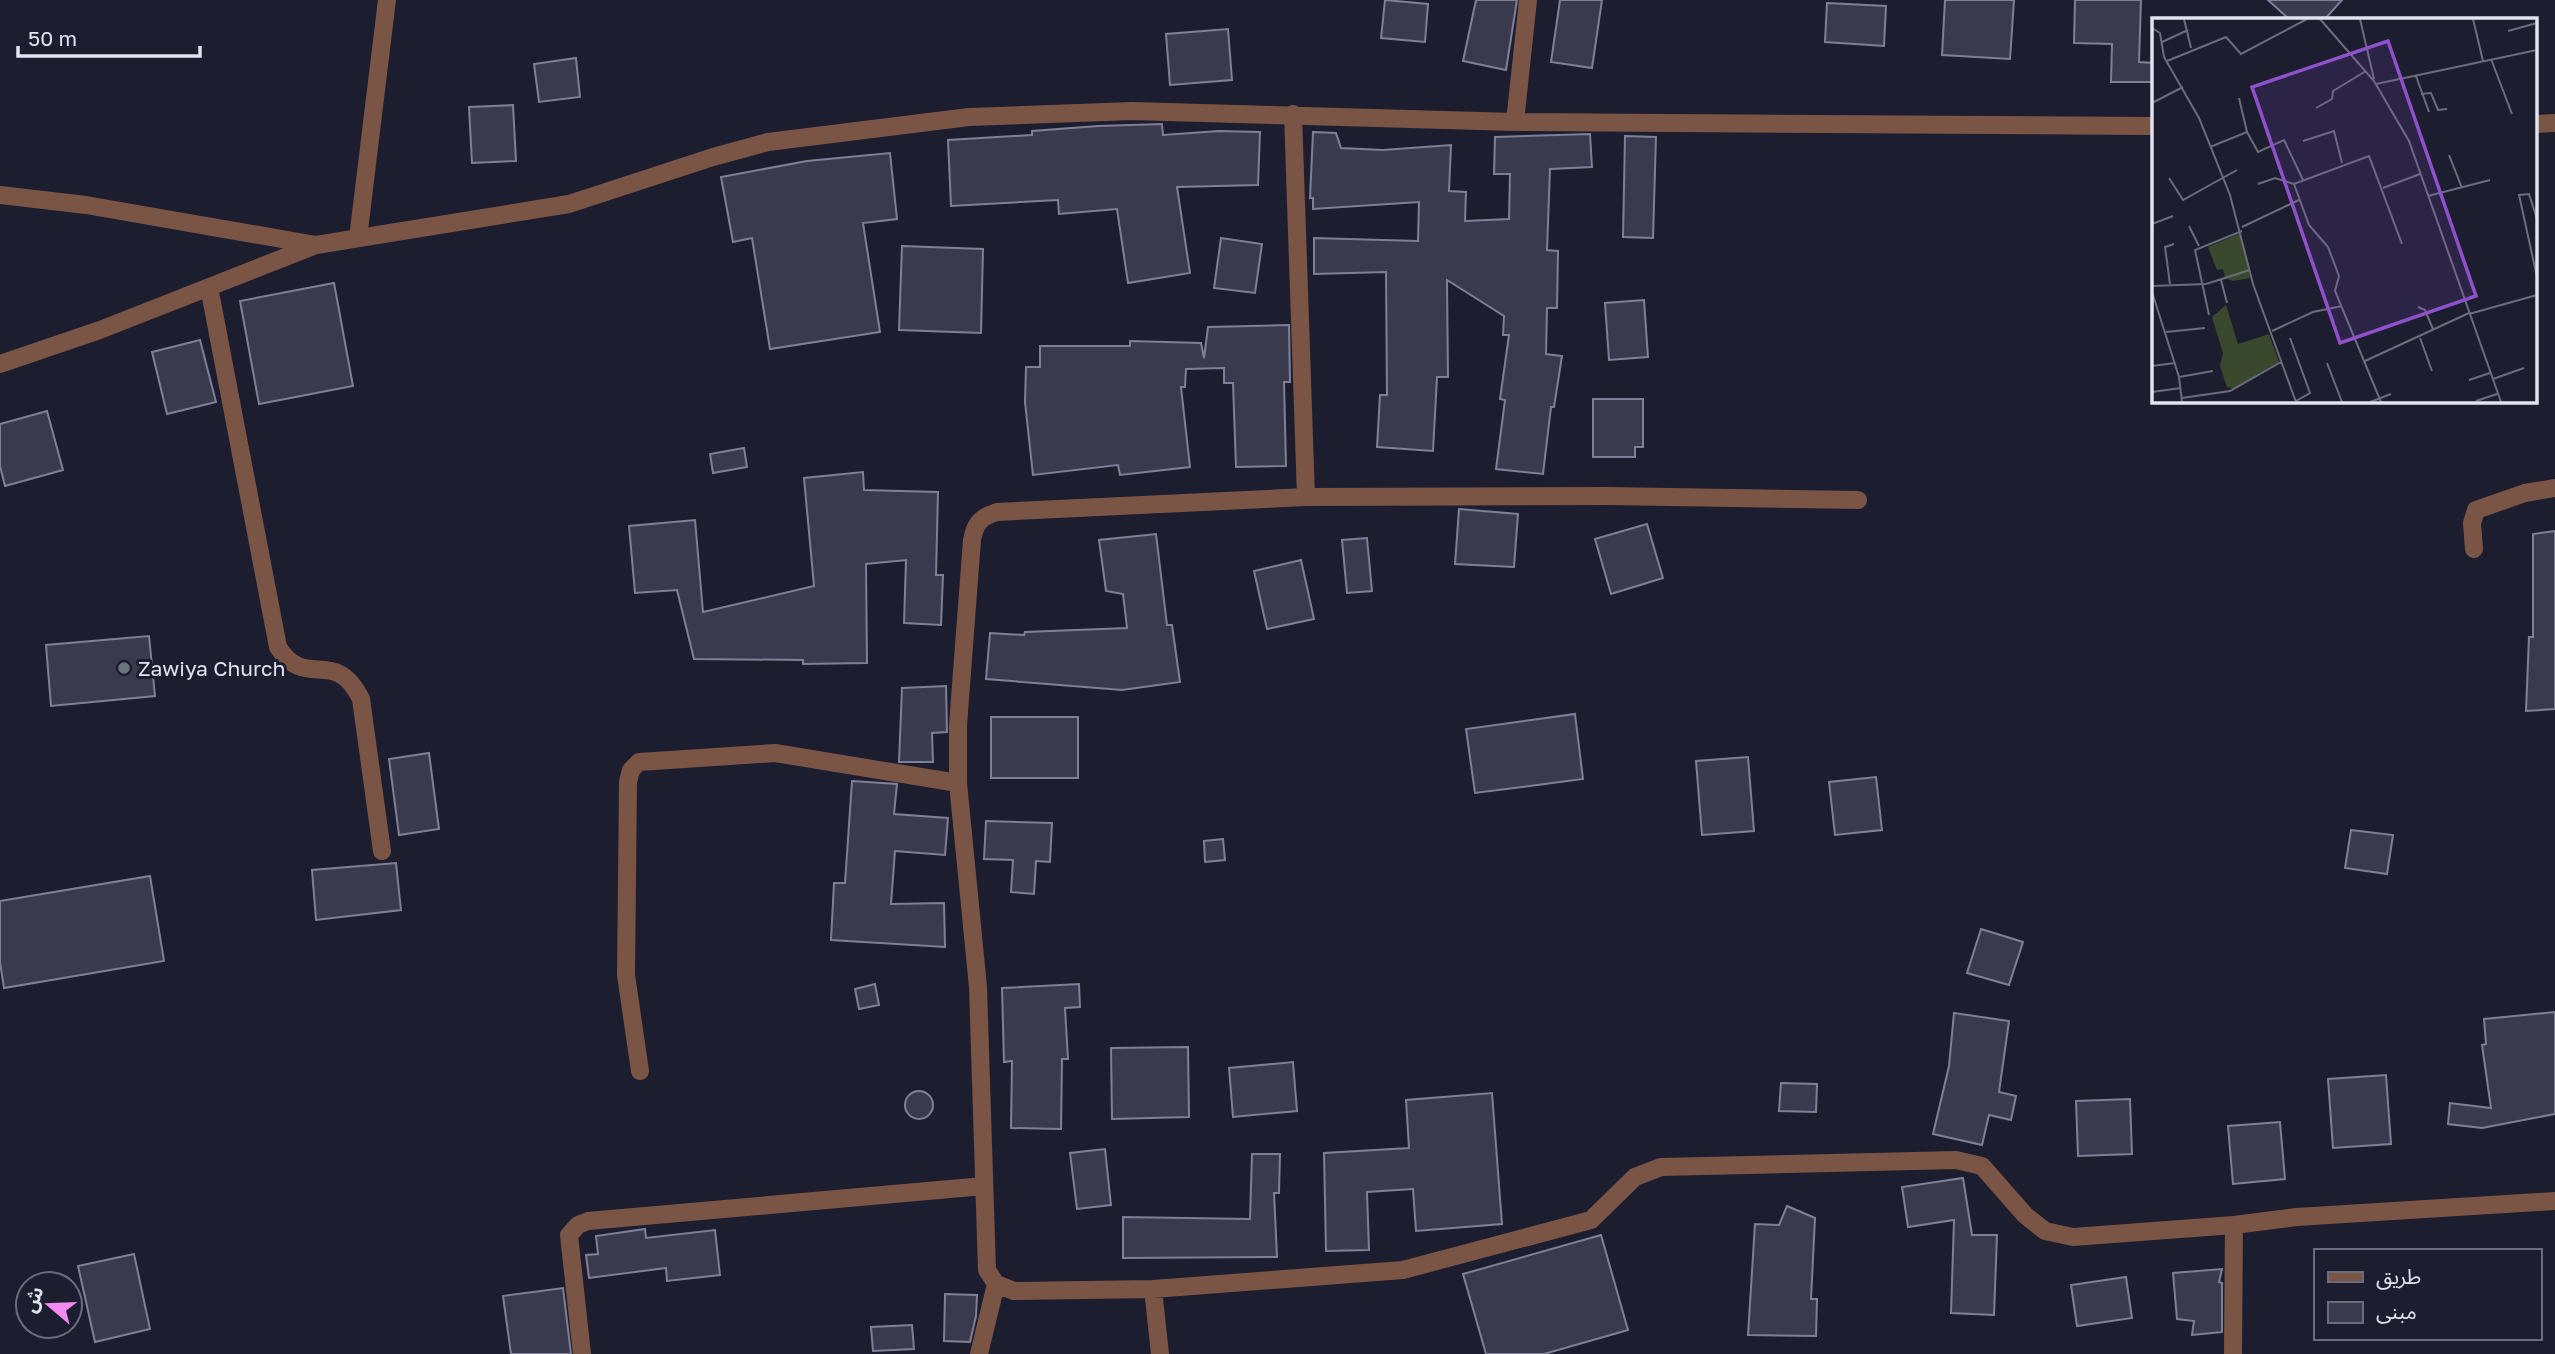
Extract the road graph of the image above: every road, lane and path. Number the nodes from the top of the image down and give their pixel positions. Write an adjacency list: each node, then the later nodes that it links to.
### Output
1 (387, 0): 7 (street)
2 (1528, 0): 4 (street)
3 (1293, 114): 4 (street); 7 (street); 12 (street)
4 (1515, 122): 5 (street)
5 (2152, 127)
6 (0, 195): 8 (street)
7 (358, 238): 8 (street)
8 (316, 245): 9 (street)
9 (209, 287): 10 (street); 16 (street)
10 (0, 364)
11 (2555, 488): 14 (street)
12 (1306, 497): 13 (street); 15 (street)
13 (1858, 500)
14 (2474, 549)
15 (958, 783): 17 (street); 18 (street)
16 (382, 851)
17 (640, 1071)
18 (984, 1186): 21 (street); 23 (street)
19 (2555, 1201): 20 (street)
20 (2234, 1225): 22 (street); 26 (street)
21 (996, 1284): 22 (street); 24 (street)
22 (1153, 1289): 25 (street)
23 (582, 1354)
24 (979, 1354)
25 (1160, 1354)
26 (2233, 1354)

